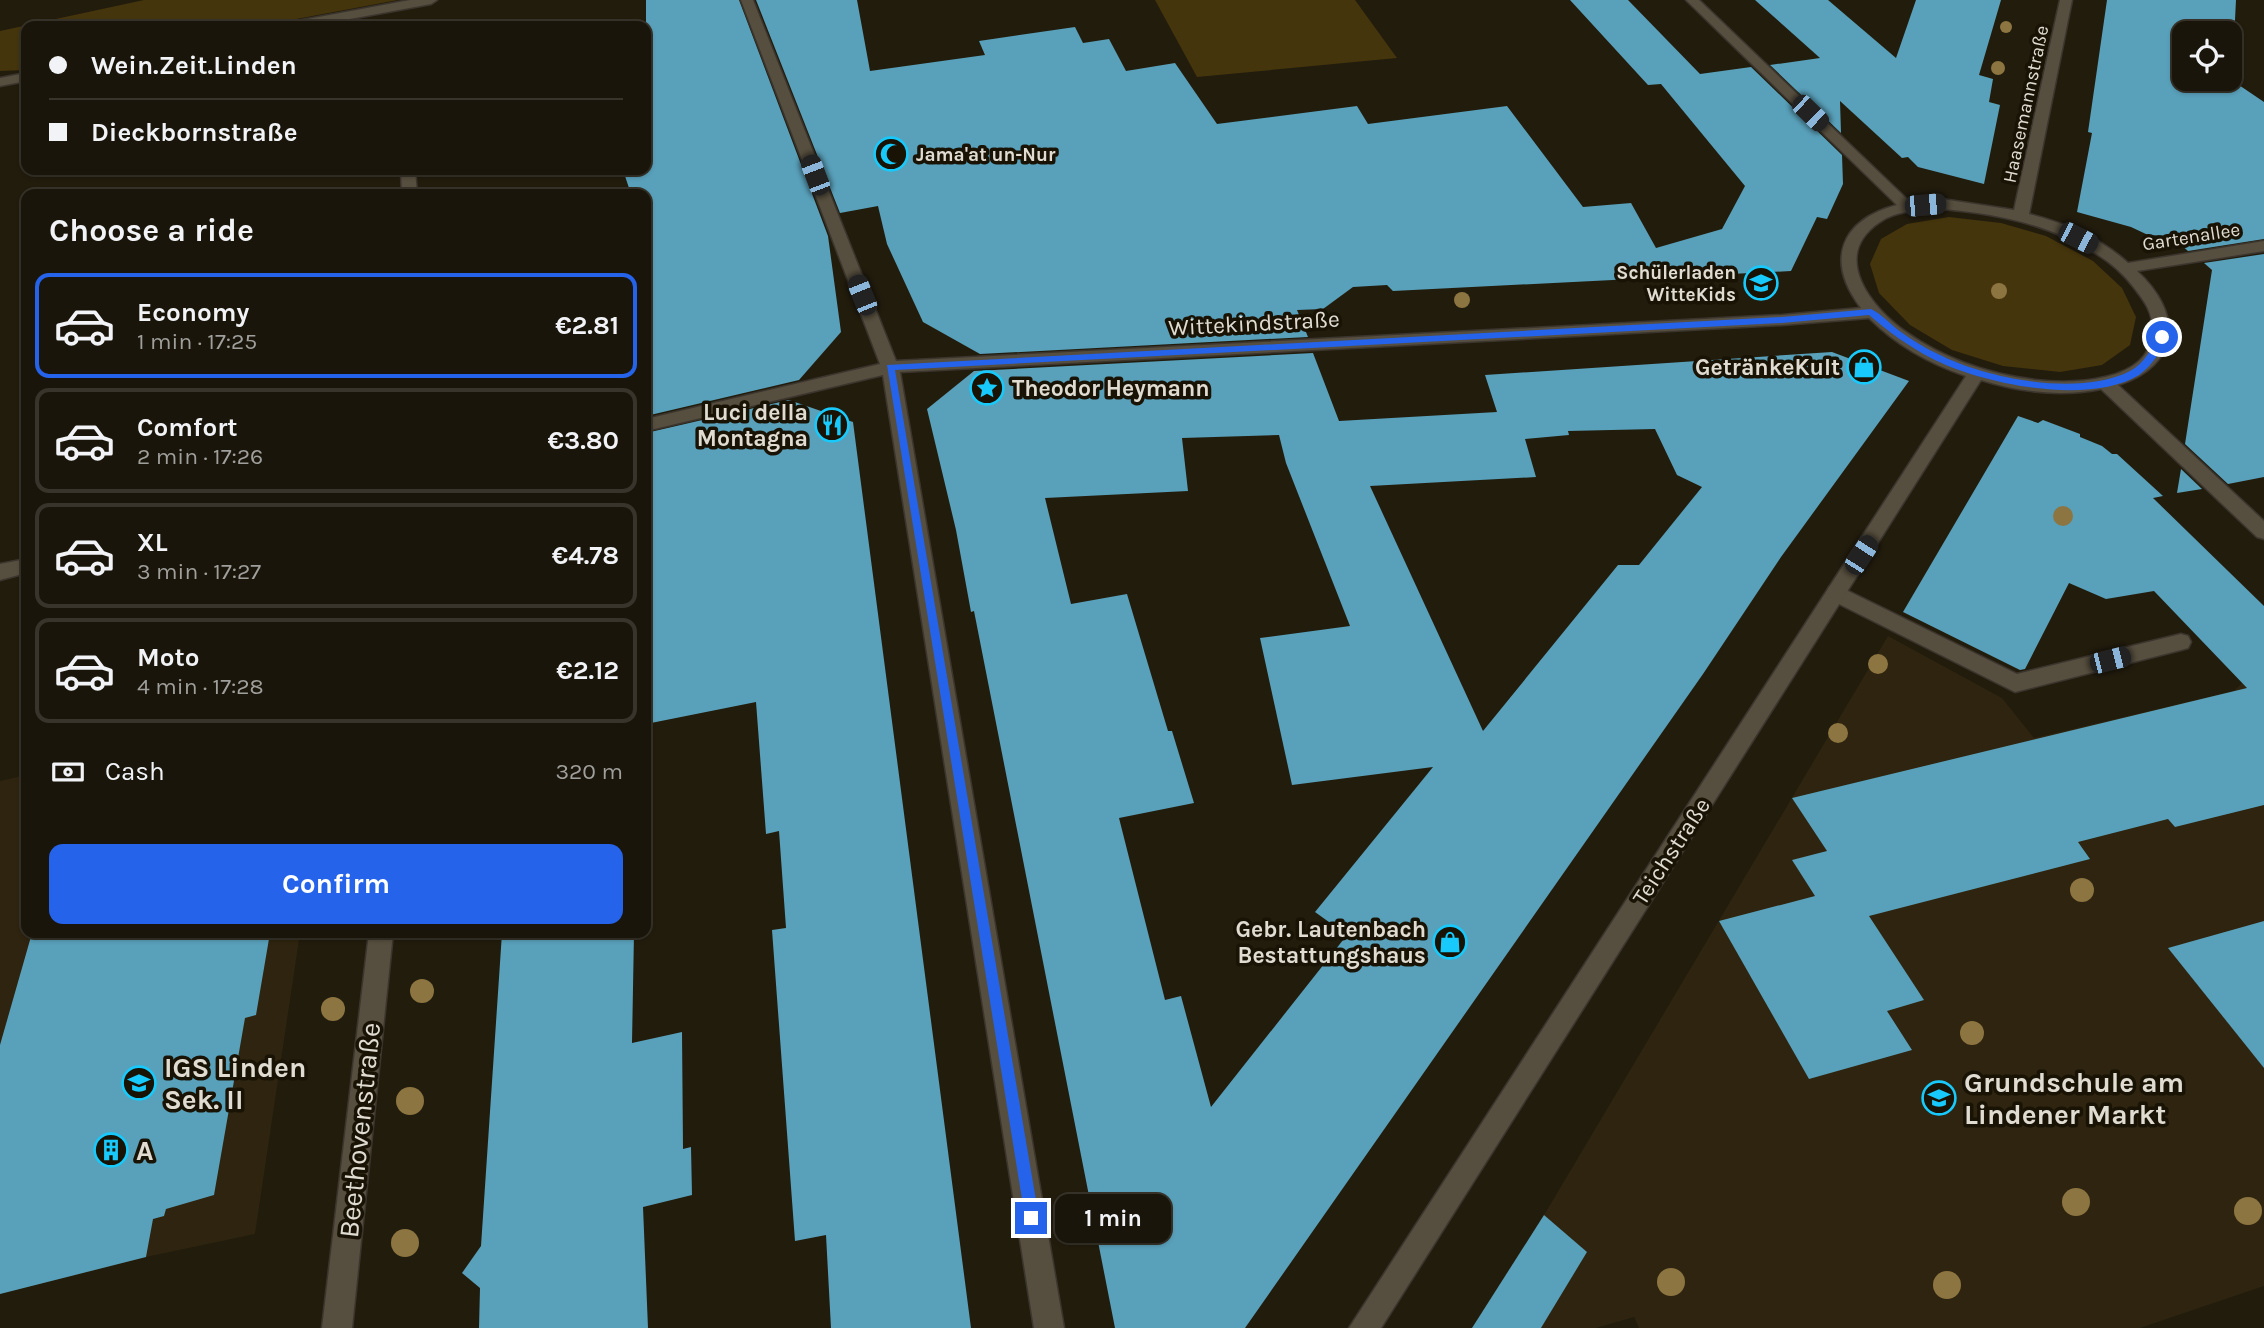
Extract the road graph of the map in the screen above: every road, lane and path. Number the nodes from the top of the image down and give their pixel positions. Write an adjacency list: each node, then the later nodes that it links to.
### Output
1 (431, 0): 5 (street)
2 (747, 0): 13 (street)
3 (1692, 0): 8 (street)
4 (2066, 0): 9 (street, Haasemannstraße)
5 (328, 21)
6 (21, 78): 7 (street)
7 (0, 82)
8 (1907, 207): 9 (street); 12 (street)
9 (2021, 215): 11 (street)
10 (2264, 246): 11 (street, Gartenallee)
11 (2125, 268): 15 (street)
12 (1871, 312): 13 (street, Wittekindstraße); 14 (street)
13 (890, 367): 16 (street, Wittekindstraße); 24 (street)
14 (1977, 373): 15 (street); 20 (street, Teichstraße)
15 (2105, 383): 17 (street)
16 (651, 424)
17 (2264, 532)
18 (21, 567): 19 (street)
19 (0, 572)
20 (1836, 593): 21 (street); 25 (street, Teichstraße)
21 (2181, 642)
22 (381, 938): 23 (street, Beethovenstraße)
23 (337, 1328)
24 (1049, 1328)
25 (1364, 1328)

